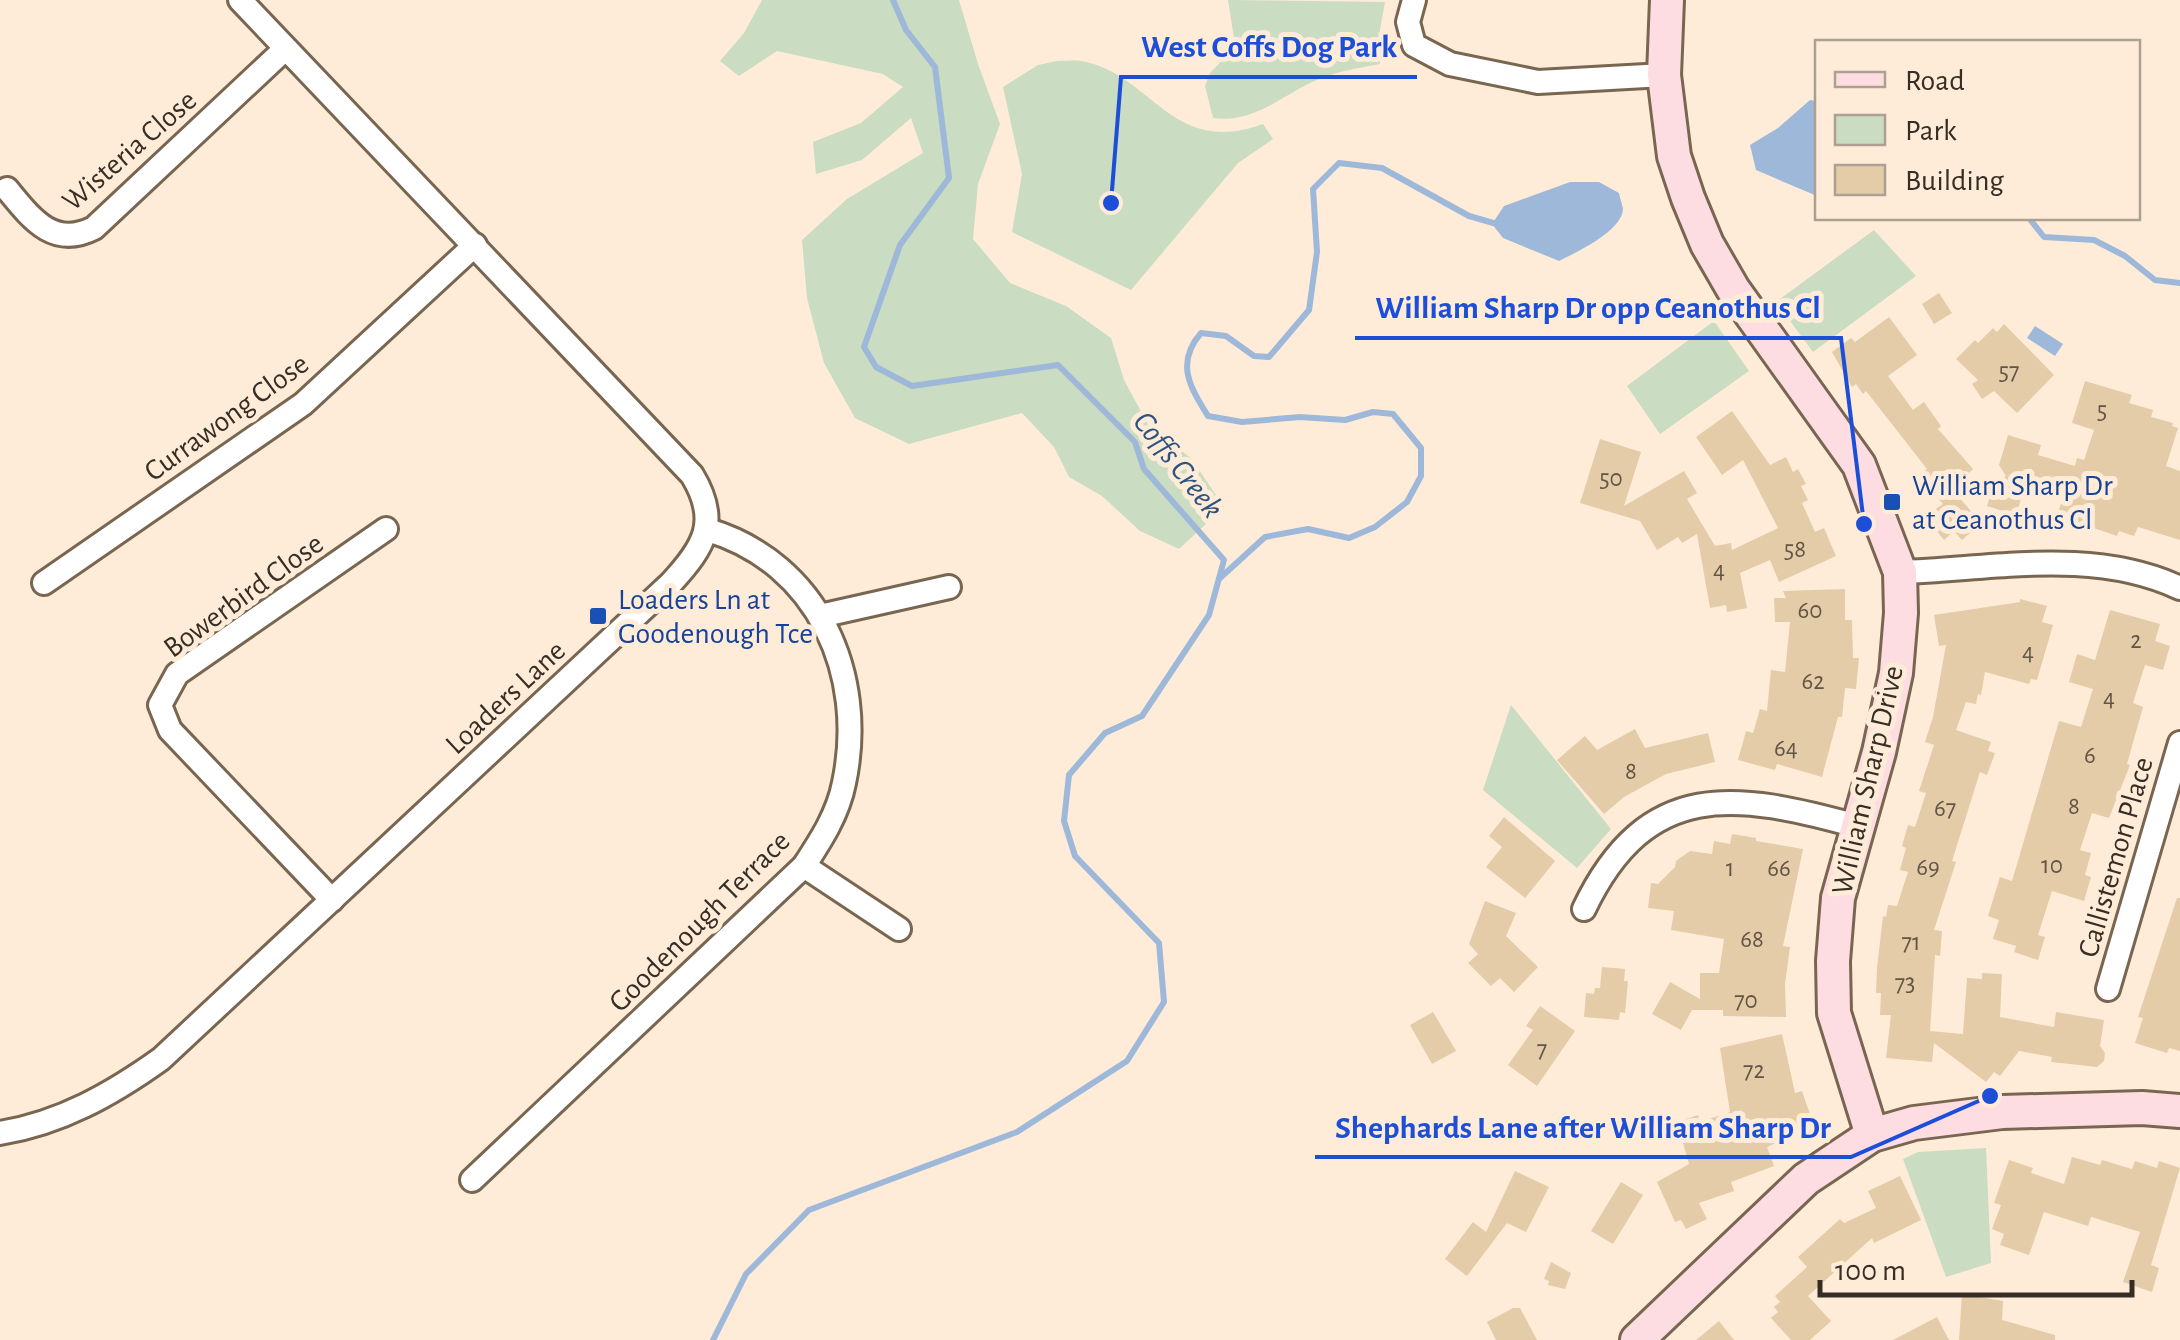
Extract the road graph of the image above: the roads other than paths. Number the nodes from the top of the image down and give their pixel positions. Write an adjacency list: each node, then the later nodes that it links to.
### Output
1 (241, 0): 4 (street)
2 (1414, 0): 5 (street)
3 (1667, 0): 5 (street, William Sharp Drive)
4 (285, 48): 6 (street, Wisteria Close); 7 (street)
5 (1664, 76): 10 (street, William Sharp Drive)
6 (7, 189)
7 (475, 246): 9 (street); 11 (street, Currawong Close)
8 (386, 529): 18 (street, Bowerbird Close)
9 (708, 530): 14 (street, Goodenough Terrace); 18 (street, Loaders Lane)
10 (1900, 572): 13 (street); 16 (street, William Sharp Drive)
11 (44, 582)
12 (949, 587): 14 (street)
13 (2180, 588)
14 (820, 616): 17 (street, Goodenough Terrace)
15 (2180, 743): 21 (street, Callistemon Place)
16 (1857, 826): 19 (street); 24 (street, William Sharp Drive)
17 (804, 866): 20 (street); 25 (street, Goodenough Terrace)
18 (332, 900): 23 (street, Loaders Lane)
19 (1584, 909)
20 (899, 929)
21 (2108, 988)
22 (2180, 1111): 24 (street)
23 (0, 1133)
24 (1872, 1135): 26 (street)
25 (472, 1180)
26 (1637, 1340)

